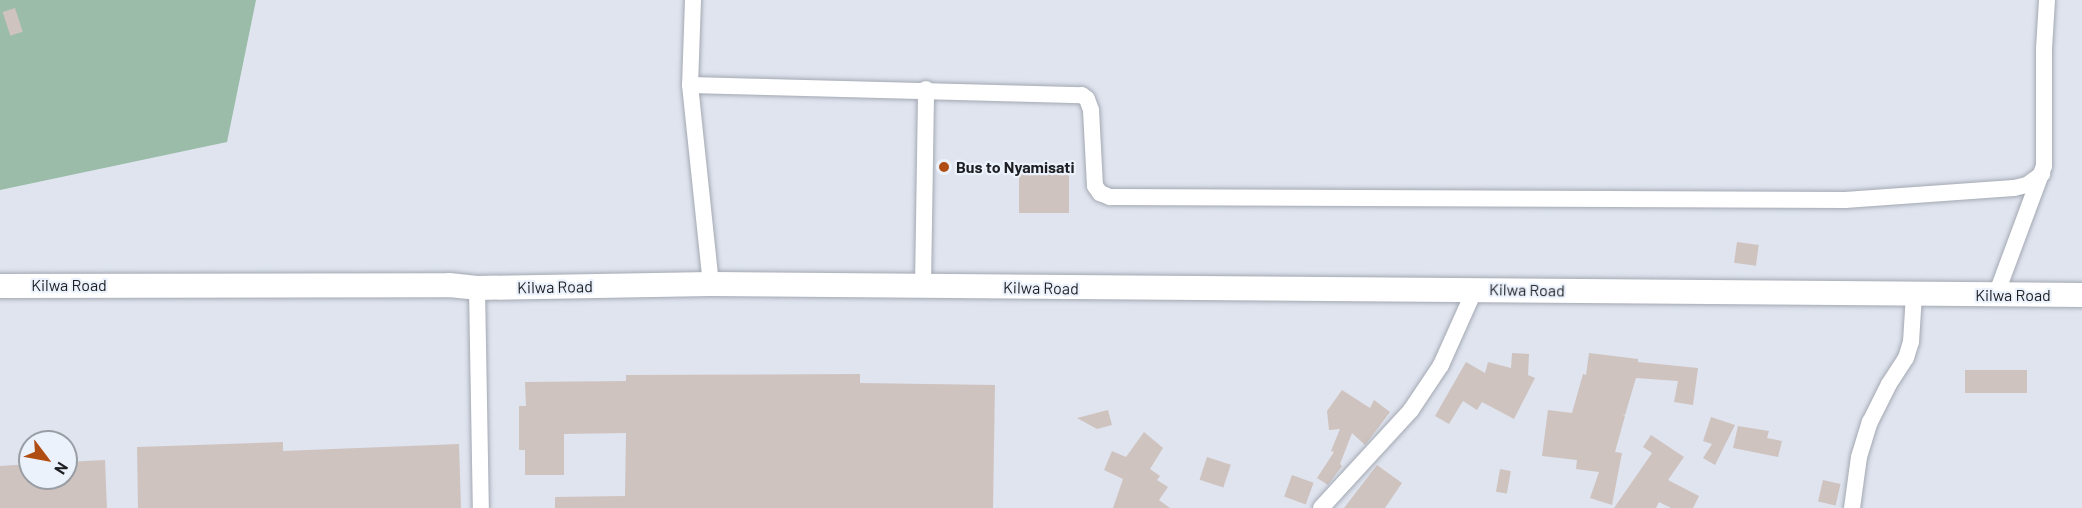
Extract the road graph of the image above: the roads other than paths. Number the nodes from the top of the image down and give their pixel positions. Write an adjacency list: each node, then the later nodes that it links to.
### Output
1 (693, 0): 3 (street)
2 (2047, 0): 5 (street)
3 (690, 85): 4 (street); 6 (street)
4 (926, 90): 5 (street); 8 (street)
5 (2042, 174): 12 (street)
6 (711, 284): 8 (highway, Kilwa Road); 9 (highway, Kilwa Road)
7 (0, 286): 9 (highway, Kilwa Road)
8 (923, 286): 10 (highway, Kilwa Road)
9 (477, 288): 14 (street)
10 (1475, 290): 11 (highway, Kilwa Road); 15 (street)
11 (1914, 294): 12 (highway, Kilwa Road); 16 (street)
12 (1996, 295): 13 (highway, Kilwa Road)
13 (2082, 295)
14 (481, 508)
15 (1321, 508)
16 (1852, 508)

